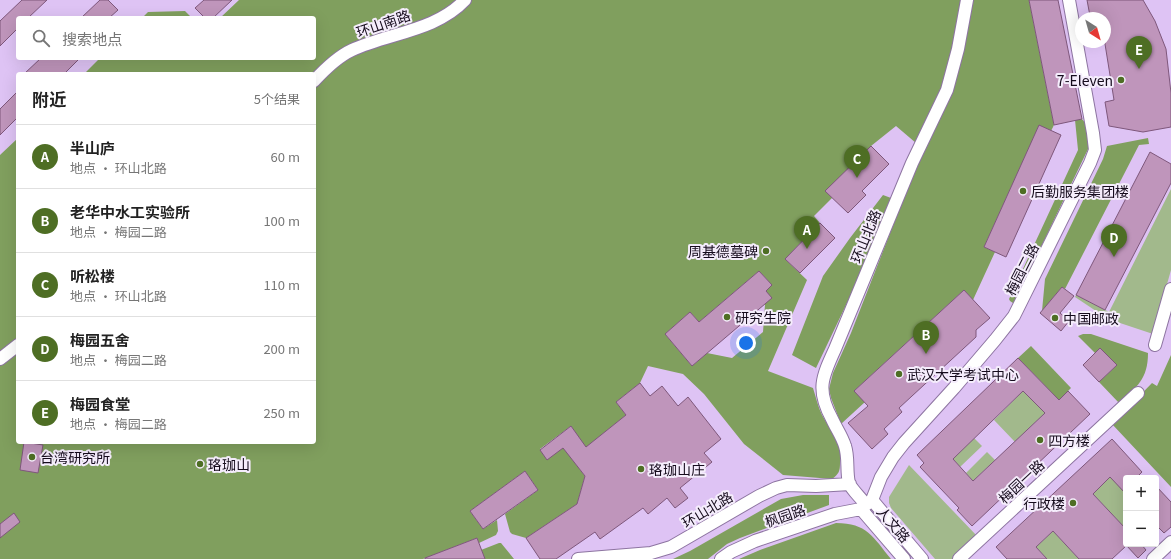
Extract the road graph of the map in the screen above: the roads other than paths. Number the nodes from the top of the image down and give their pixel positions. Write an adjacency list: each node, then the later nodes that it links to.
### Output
1 (465, 0): 4 (street, 环山南路)
2 (967, 0): 10 (street, 环山北路)
3 (1069, 0): 11 (street, 梅园二路)
4 (316, 79)
5 (1171, 289): 6 (street)
6 (1155, 345)
7 (16, 347): 8 (street)
8 (0, 359)
9 (1138, 393): 17 (street, 梅园一路)
10 (850, 484): 11 (street, 环山北路); 13 (street, 环山北路)
11 (866, 504): 14 (street, 枫园路); 15 (street, 人文路); 16 (street)
12 (1171, 542): 18 (street)
13 (578, 559)
14 (721, 559)
15 (904, 559)
16 (922, 559)
17 (959, 559)
18 (1153, 559)

